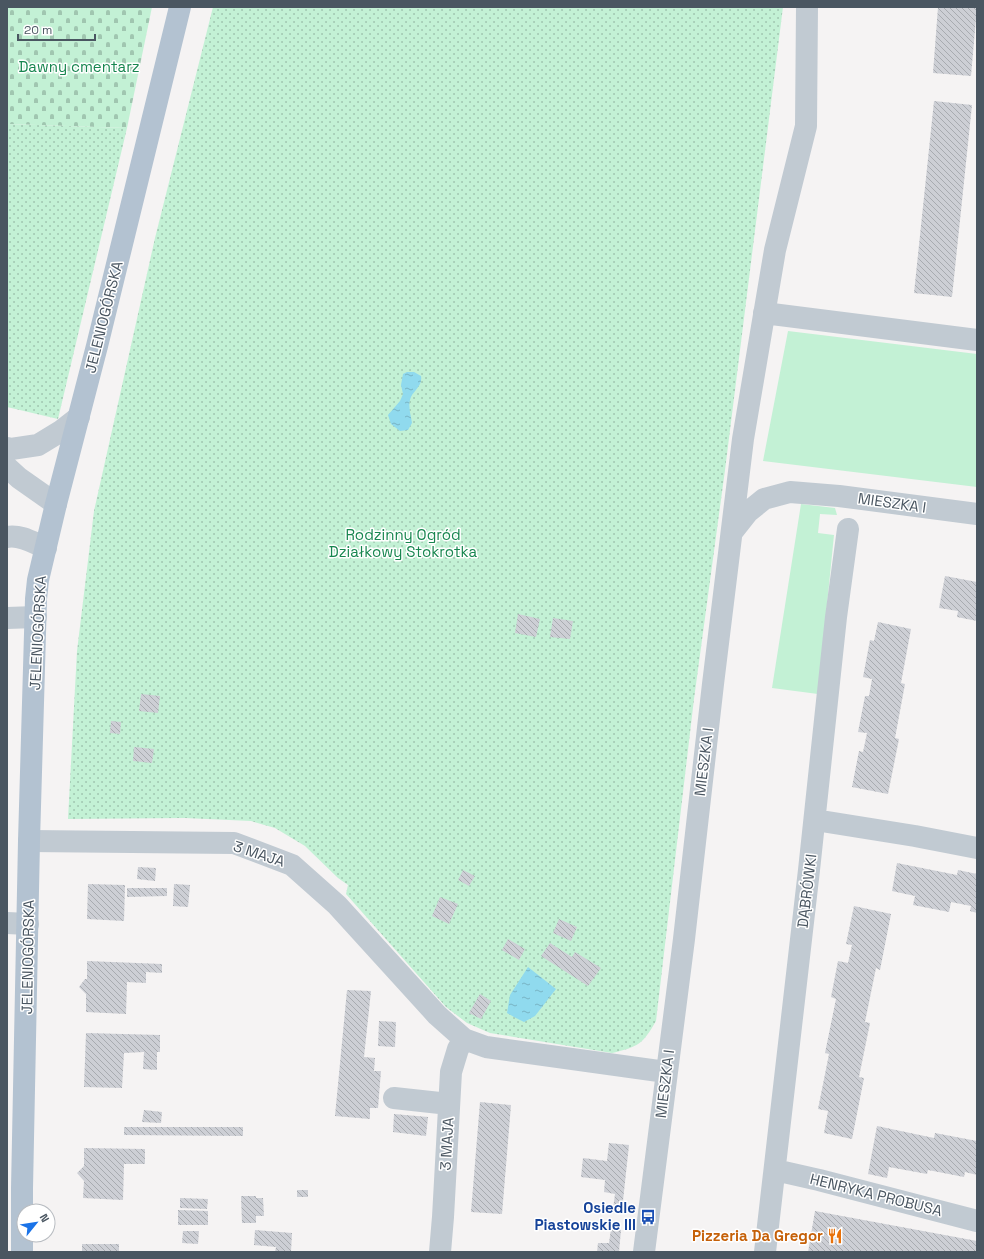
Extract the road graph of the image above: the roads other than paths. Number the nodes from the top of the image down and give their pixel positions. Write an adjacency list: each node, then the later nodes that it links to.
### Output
1 (180, 7): 5 (main road, JELENIOGÓRSKA)
2 (807, 7): 3 (street)
3 (764, 313): 4 (street); 11 (street)
4 (977, 340)
5 (79, 417): 6 (street); 8 (main road, JELENIOGÓRSKA)
6 (7, 448)
7 (7, 467): 8 (street)
8 (56, 504): 13 (main road, JELENIOGÓRSKA)
9 (977, 514): 11 (street, MIESZKA I)
10 (848, 529): 16 (street, DĄBRÓWKI)
11 (732, 531): 22 (street, MIESZKA I)
12 (7, 537): 13 (street)
13 (46, 548): 14 (main road, JELENIOGÓRSKA)
14 (36, 617): 15 (street); 17 (main road, JELENIOGÓRSKA)
15 (7, 618)
16 (815, 820): 18 (street); 25 (street, DĄBRÓWKI)
17 (30, 841): 20 (main road, JELENIOGÓRSKA); 21 (street, 3 MAJA)
18 (977, 848)
19 (7, 923): 20 (street)
20 (28, 924): 27 (main road, JELENIOGÓRSKA)
21 (464, 1039): 22 (street, 3 MAJA); 24 (street, 3 MAJA)
22 (666, 1072): 29 (street, MIESZKA I)
23 (394, 1098): 24 (street)
24 (449, 1104): 28 (street, 3 MAJA)
25 (775, 1170): 26 (street, HENRYKA PROBUSA); 30 (street, DĄBRÓWKI)
26 (977, 1221)
27 (22, 1252)
28 (440, 1252)
29 (644, 1252)
30 (765, 1252)

